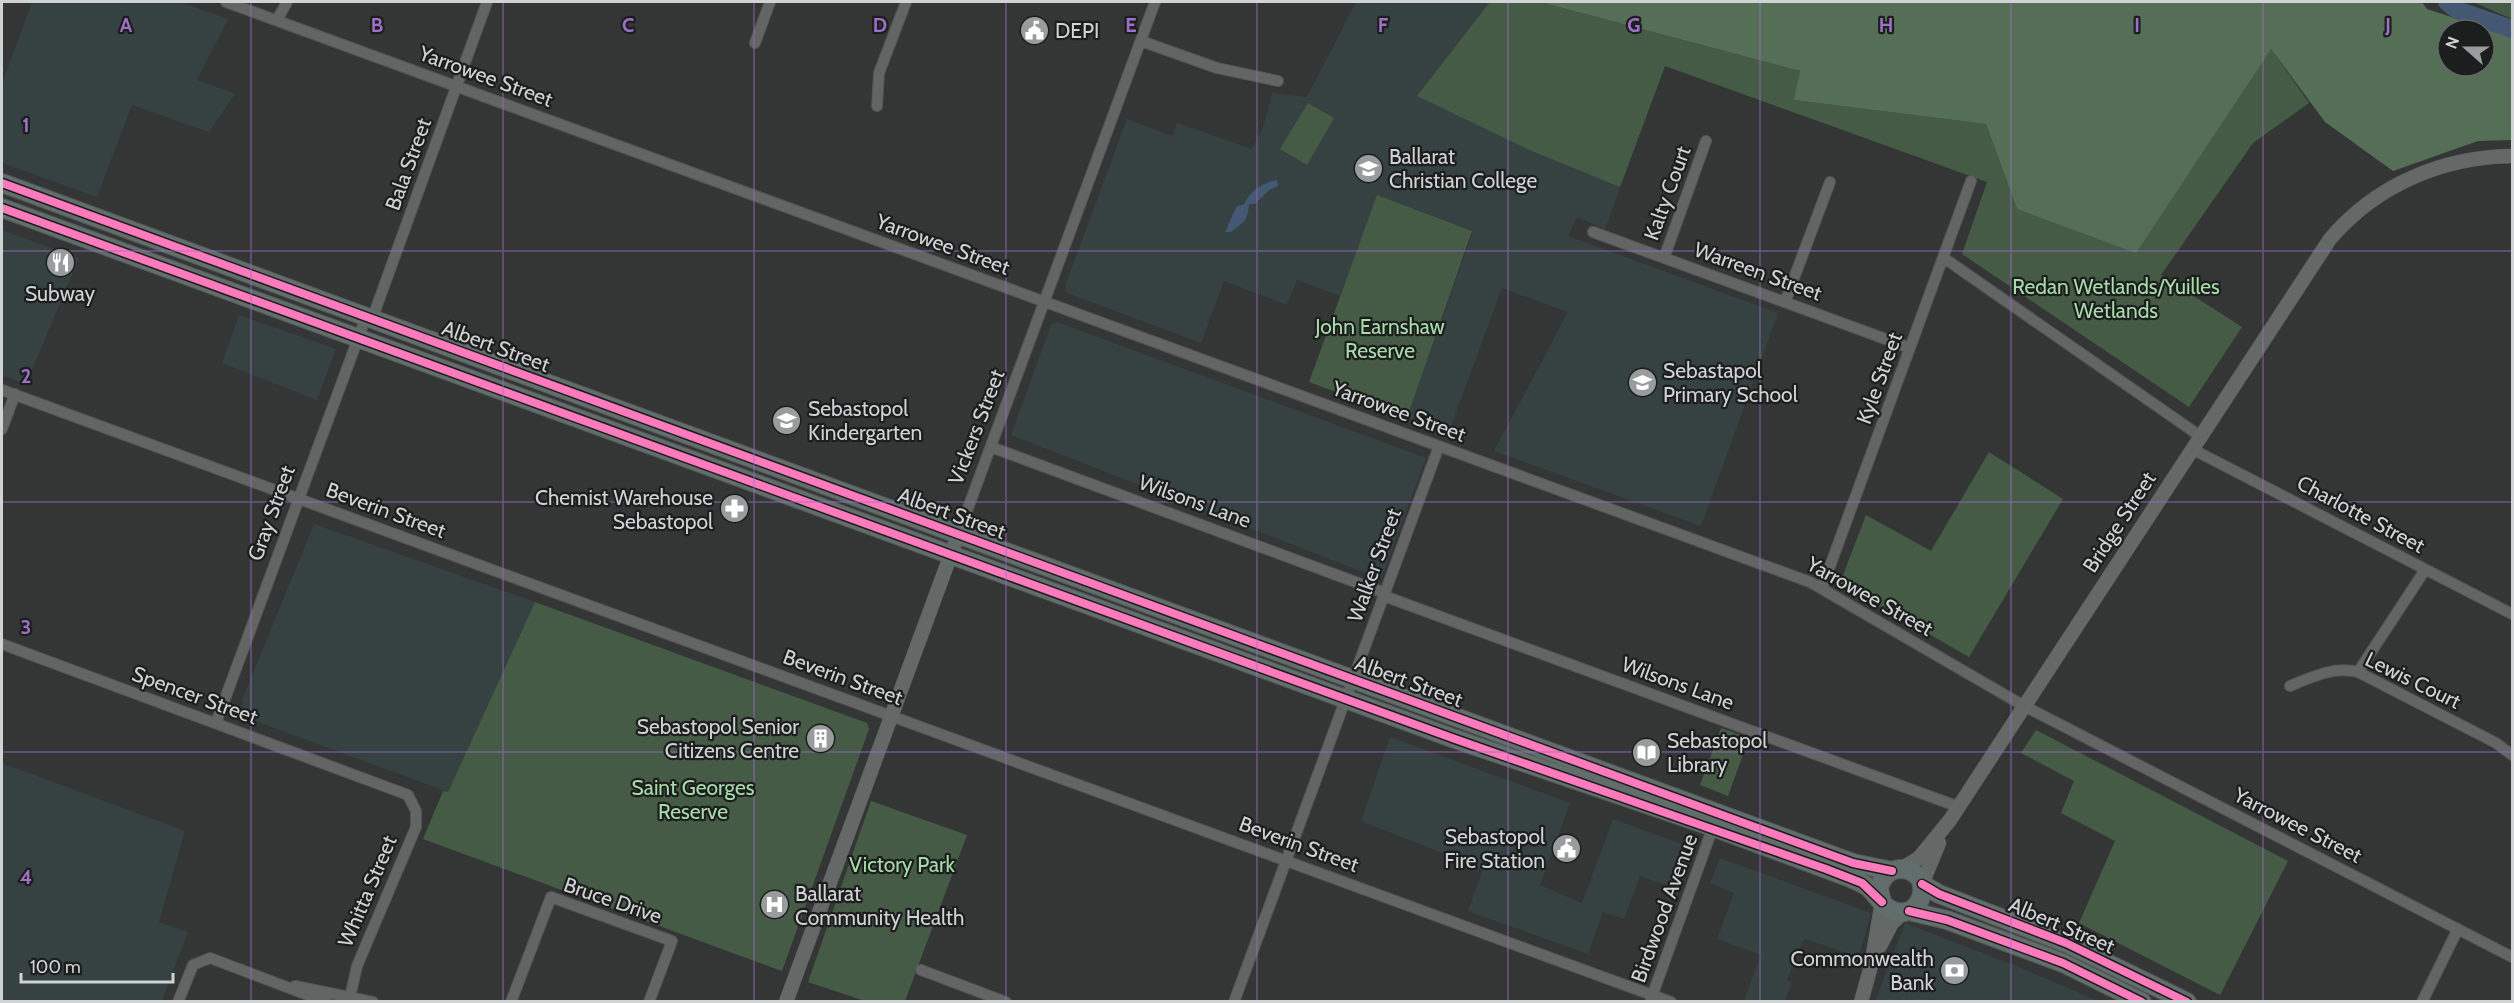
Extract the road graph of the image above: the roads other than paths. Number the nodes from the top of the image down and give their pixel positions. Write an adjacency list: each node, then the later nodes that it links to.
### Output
1 (226, 2): 7 (street, Yarrowee Street)
2 (287, 2): 7 (street)
3 (487, 2): 11 (street, Bala Street)
4 (771, 2): 9 (street)
5 (906, 2): 12 (street)
6 (1155, 2): 8 (street, Vickers Street)
7 (277, 20): 11 (street, Yarrowee Street)
8 (1141, 41): 10 (street); 24 (street, Vickers Street)
9 (755, 44)
10 (1278, 81)
11 (457, 86): 24 (street, Yarrowee Street); 26 (street, Bala Street)
12 (877, 106)
13 (1706, 141): 22 (street, Kalty Court)
14 (2512, 156): 32 (main road, Bridge Street)
15 (1971, 181): 23 (street, Kyle Street)
16 (1830, 182): 25 (street)
17 (2, 183): 18 (highway, Albert Street)
18 (36, 196): 20 (highway); 26 (highway, Albert Street)
19 (2, 208): 20 (highway, Albert Street)
20 (30, 218): 27 (highway, Albert Street)
21 (1593, 232): 22 (street, Warreen Street)
22 (1664, 258): 25 (street, Warreen Street)
23 (1944, 258): 28 (street, Kyle Street); 32 (street)
24 (1046, 302): 33 (street, Yarrowee Street); 34 (street, Vickers Street)
25 (1785, 302): 28 (street, Warreen Street)
26 (369, 318): 27 (street, Gray Street); 37 (highway, Albert Street)
27 (361, 338): 36 (street, Gray Street); 38 (highway, Albert Street)
28 (1910, 348): 40 (street, Kyle Street)
29 (2, 390): 30 (street, Beverin Street)
30 (15, 394): 31 (street); 36 (street, Beverin Street)
31 (2, 429)
32 (2200, 436): 35 (main road, Bridge Street)
33 (1439, 446): 40 (street, Yarrowee Street); 41 (street, Walker Street)
34 (991, 447): 37 (street, Vickers Street); 41 (street, Wilsons Lane)
35 (2192, 449): 39 (street, Charlotte Street); 48 (main road, Bridge Street)
36 (297, 499): 49 (street, Beverin Street); 50 (street, Gray Street)
37 (958, 535): 38 (main road, Vickers Street); 45 (highway, Albert Street)
38 (951, 555): 47 (highway, Albert Street); 49 (main road, Vickers Street)
39 (2425, 570): 42 (street, Charlotte Street); 44 (street)
40 (1822, 588): 48 (street, Yarrowee Street)
41 (1384, 594): 45 (street, Walker Street); 53 (street, Wilsons Lane)
42 (2512, 614)
43 (2, 644): 50 (street, Spencer Street)
44 (2358, 672): 46 (street, Lewis Court); 51 (street, Lewis Court)
45 (1353, 679): 47 (street, Walker Street); 57 (highway, Albert Street)
46 (2290, 686)
47 (1345, 699): 55 (highway, Albert Street); 56 (street, Walker Street)
48 (2024, 706): 53 (main road, Bridge Street); 61 (street, Yarrowee Street)
49 (891, 716): 56 (street, Beverin Street); 72 (main road, Vickers Street)
50 (216, 723): 52 (street, Spencer Street)
51 (2512, 755)
52 (408, 800): 66 (street, Whitta Street)
53 (1959, 807): 54 (main road, Bridge Street)
54 (1950, 820): 57 (main road); 58 (main road)
55 (1713, 827): 59 (highway, Albert Street); 67 (street, Birdwood Avenue)
56 (1286, 860): 67 (street, Beverin Street); 74 (street, Walker Street)
57 (1897, 870): 58 (highway); 59 (highway)
58 (1922, 884): 60 (highway); 78 (highway, Albert Street)
59 (1882, 902): 60 (highway); 63 (main road)
60 (1907, 912): 63 (main road); 77 (highway, Albert Street)
61 (2458, 929): 62 (street, Yarrowee Street); 79 (street)
62 (2512, 957)
63 (1871, 966): 76 (main road)
64 (921, 970): 73 (street)
65 (321, 996): 66 (street); 68 (street)
66 (347, 998): 69 (street)
67 (1652, 998): 75 (street, Beverin Street)
68 (178, 1002)
69 (373, 1002)
70 (511, 1002): 71 (street, Bruce Drive)
71 (649, 1002)
72 (786, 1002)
73 (1006, 1002)
74 (1234, 1002)
75 (1671, 1002)
76 (1861, 1002)
77 (2142, 1002)
78 (2187, 1002)
79 (2422, 1002)

